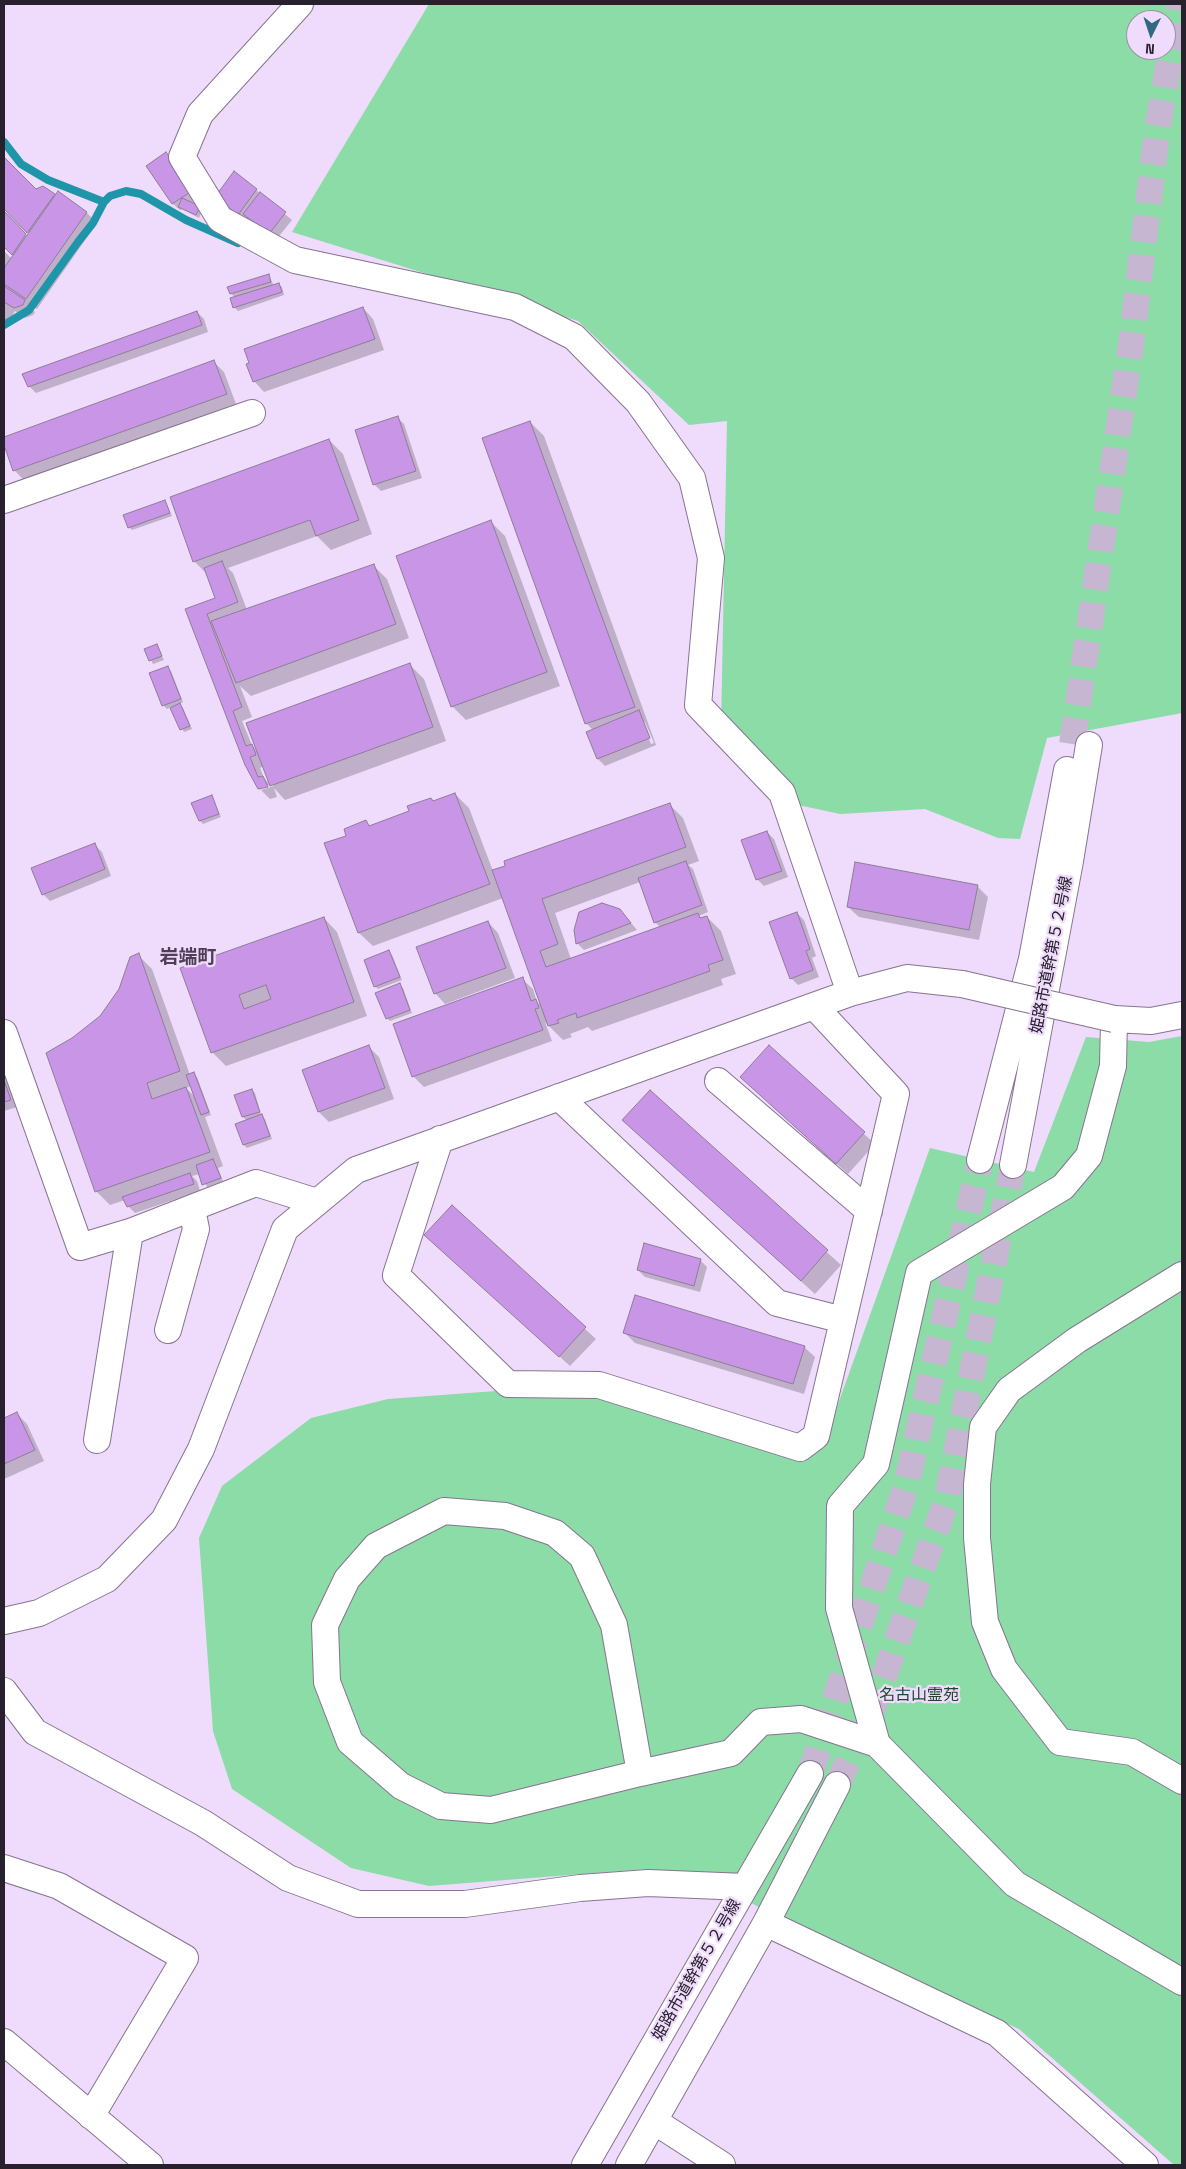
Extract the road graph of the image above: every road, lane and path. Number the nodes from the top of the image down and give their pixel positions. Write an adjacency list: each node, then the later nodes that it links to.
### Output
1 (300, 4): 4 (street)
2 (252, 413): 3 (street)
3 (4, 500)
4 (850, 993): 5 (street); 7 (street, bridge)
5 (814, 1006): 10 (street); 16 (street)
6 (1182, 1015): 7 (street)
7 (1114, 1019): 24 (street)
8 (4, 1033): 17 (street)
9 (718, 1081): 16 (street)
10 (559, 1097): 11 (street); 19 (street)
11 (440, 1139): 14 (street); 19 (street)
12 (980, 1160): 13 (street, 姫路市道幹第５２号線)
13 (1013, 1165)
14 (316, 1202): 15 (street); 22 (street)
15 (192, 1209): 17 (street); 20 (street)
16 (869, 1211): 19 (street)
17 (130, 1232): 21 (street)
18 (1182, 1274): 27 (street)
19 (843, 1320)
20 (168, 1330)
21 (97, 1440)
22 (4, 1621)
23 (4, 1691): 30 (street)
24 (877, 1744): 25 (street); 32 (street)
25 (640, 1773): 25 (street)
26 (810, 1774): 30 (street, 姫路市道幹第５２号線)
27 (1182, 1781)
28 (837, 1784): 31 (street)
29 (4, 1868): 34 (street)
30 (745, 1888): 37 (street, 姫路市道幹第５２号線)
31 (766, 1924): 35 (street); 40 (street)
32 (1182, 1982)
33 (4, 2042): 34 (street)
34 (92, 2116): 36 (street)
35 (654, 2120): 38 (street); 39 (street)
36 (150, 2165)
37 (585, 2165)
38 (629, 2165)
39 (722, 2165)
40 (1145, 2165)

